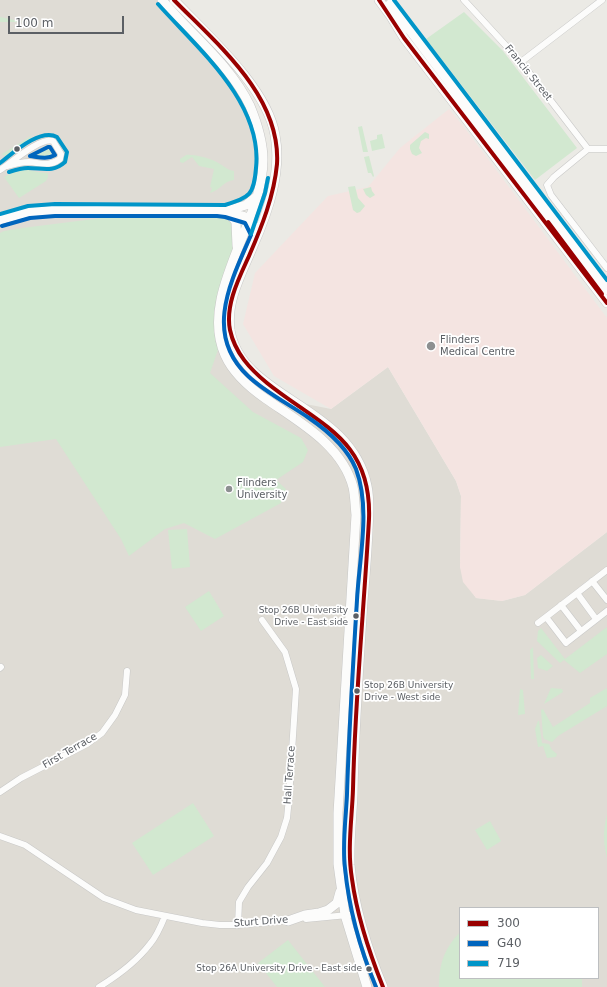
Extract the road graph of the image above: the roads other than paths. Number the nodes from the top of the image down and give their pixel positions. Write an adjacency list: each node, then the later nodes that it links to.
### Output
1 (162, 0): 13 (street)
2 (174, 0): 10 (street)
3 (379, 0): 17 (street)
4 (386, 0): 17 (street)
5 (464, 0): 7 (street, Francis Street)
6 (602, 0): 7 (street)
7 (521, 62): 8 (street, Francis Street)
8 (588, 149): 9 (street); 20 (street)
9 (607, 150)
10 (276, 165): 15 (street); 18 (street)
11 (7, 166): 11 (street); 12 (street)
12 (0, 170)
13 (256, 198): 14 (street); 15 (street)
14 (226, 211): 15 (street); 16 (street); 19 (street)
15 (250, 218): 18 (street); 19 (street)
16 (0, 220)
17 (550, 221): 21 (street); 22 (street)
18 (257, 236): 38 (street)
19 (237, 251): 37 (street)
20 (607, 268)
21 (607, 290)
22 (607, 303)
23 (607, 570): 24 (street)
24 (592, 581): 25 (street); 26 (street)
25 (576, 593): 27 (street); 30 (street)
26 (607, 600)
27 (561, 605): 29 (street); 33 (street)
28 (607, 611): 30 (street)
29 (546, 617): 32 (street); 33 (street)
30 (596, 619): 33 (street)
31 (262, 620): 42 (street, Hall Terrace)
32 (538, 624)
33 (581, 631)
34 (127, 672): 35 (street, First Terrace)
35 (0, 792)
36 (0, 836): 40 (street, Sturt Drive)
37 (341, 889): 39 (street); 41 (street)
38 (358, 914): 39 (street, Sturt Drive); 45 (street)
39 (345, 915): 41 (street, Sturt Drive); 44 (street)
40 (165, 916): 42 (street, Sturt Drive); 43 (street)
41 (288, 921): 42 (street, Sturt Drive)
42 (238, 925)
43 (99, 987)
44 (367, 987)
45 (383, 987)

